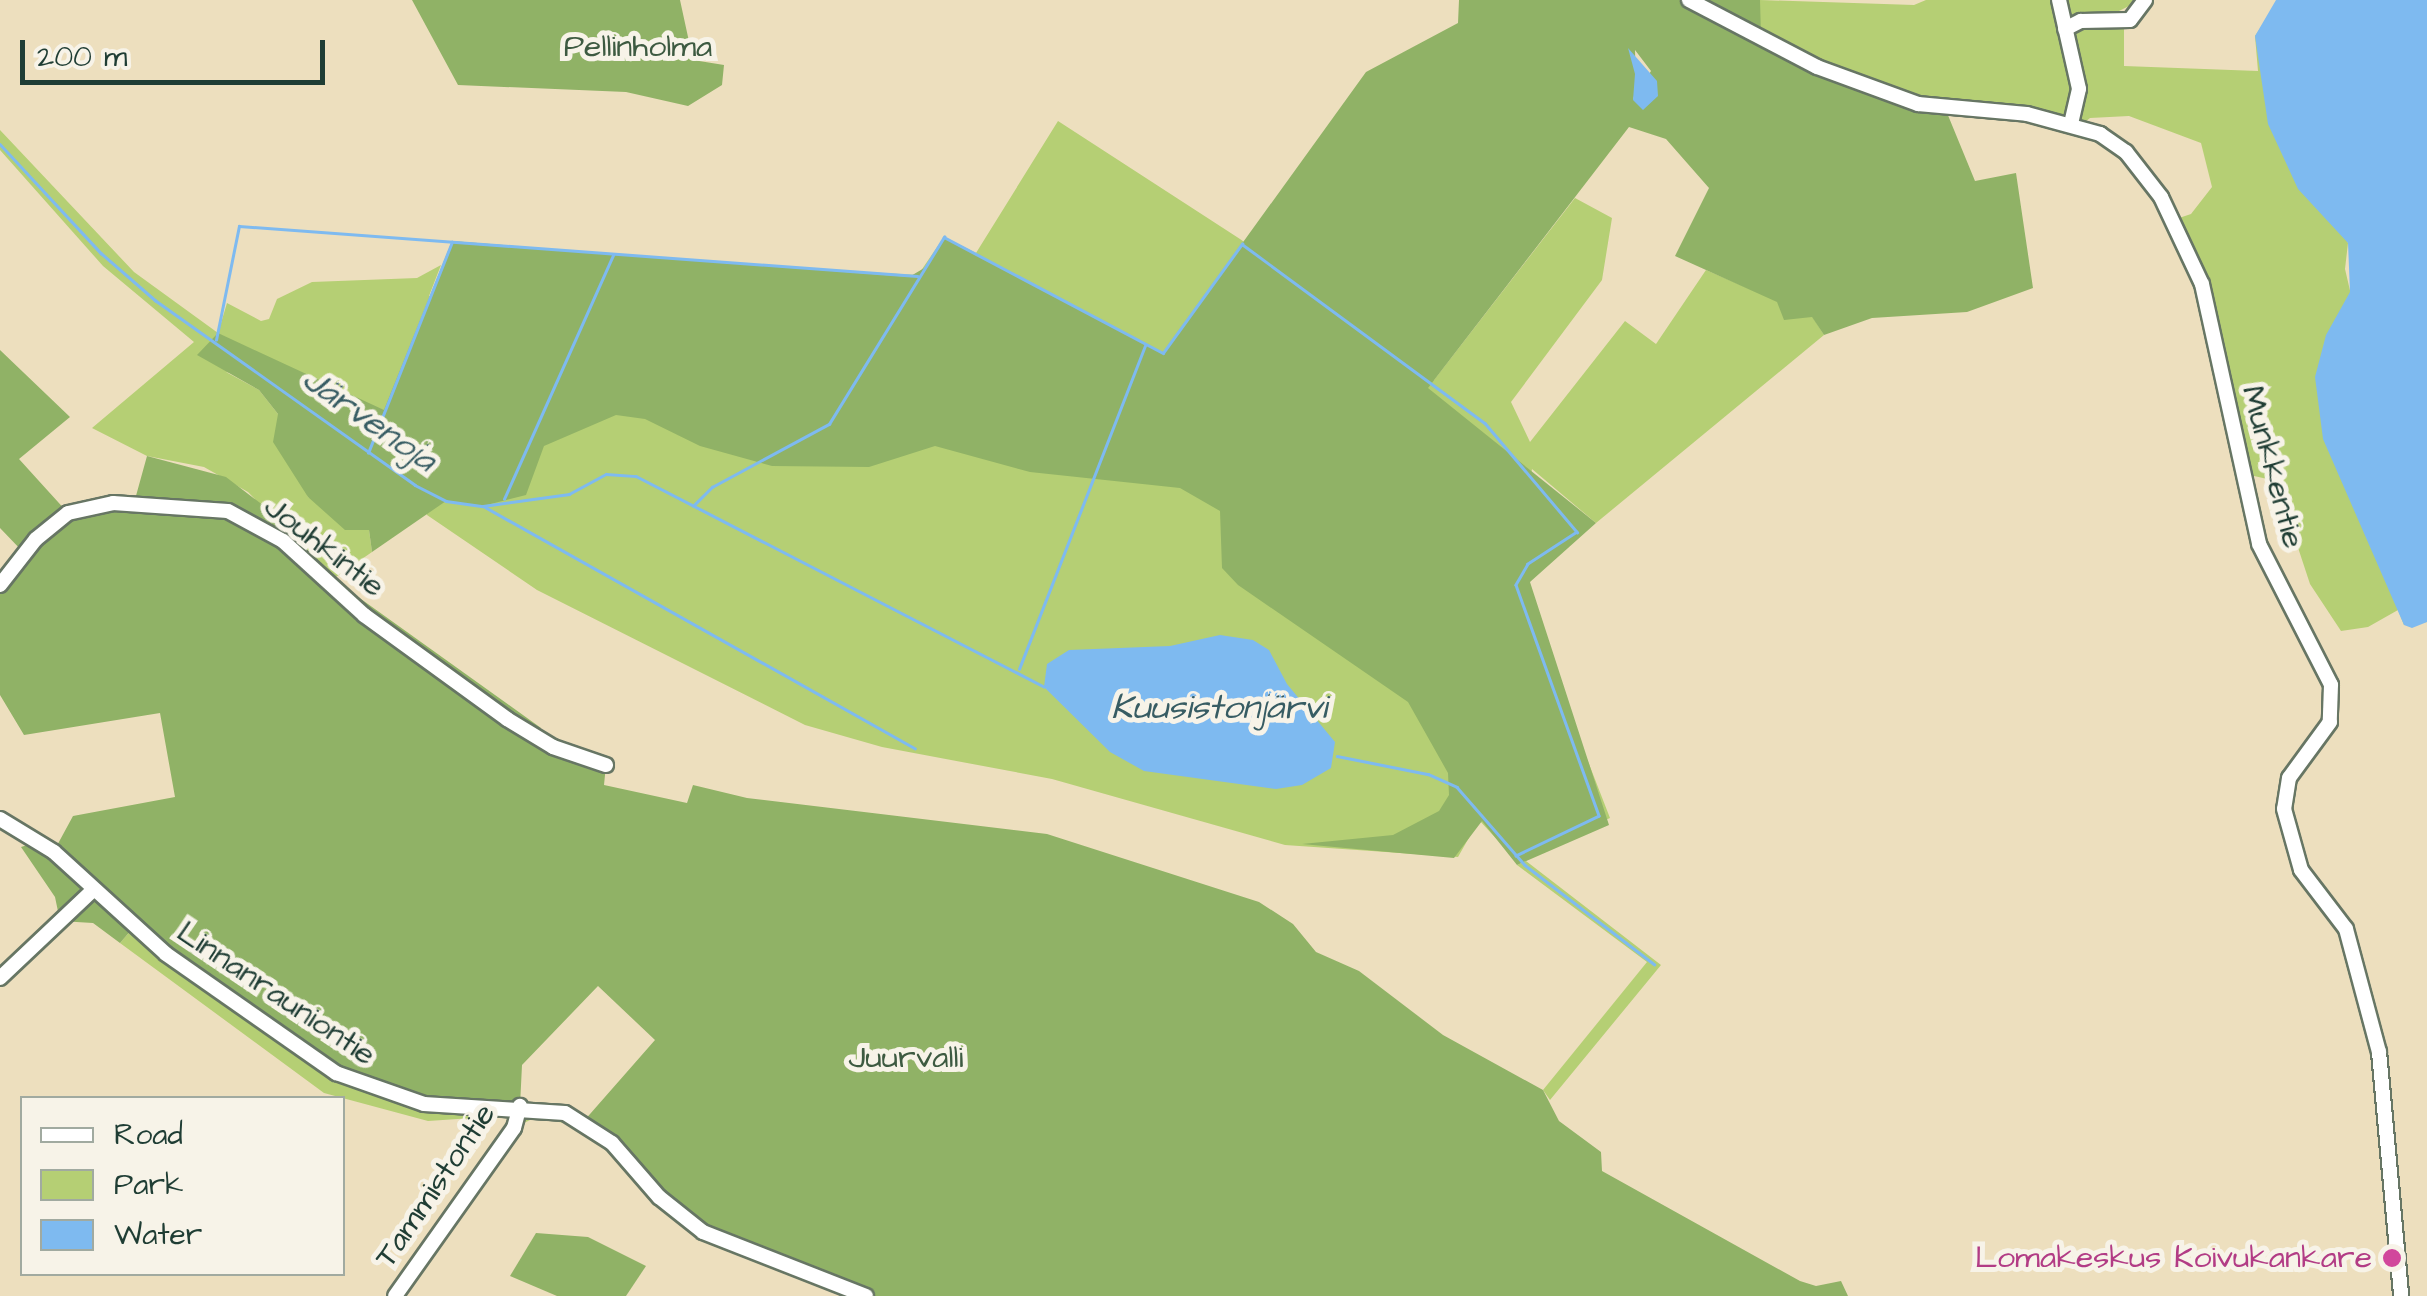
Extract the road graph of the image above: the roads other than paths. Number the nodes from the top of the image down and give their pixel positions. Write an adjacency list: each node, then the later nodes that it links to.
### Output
1 (1689, 0): 5 (street, Munkkentie)
2 (2058, 0): 4 (street)
3 (2145, 0): 4 (street)
4 (2065, 29): 5 (street)
5 (2071, 124): 14 (street, Munkkentie)
6 (0, 585): 7 (street, Jouhkintie)
7 (606, 765)
8 (0, 819): 9 (street, Linnanrauniontie)
9 (92, 891): 10 (street); 11 (street, Linnanrauniontie)
10 (0, 978)
11 (520, 1106): 12 (street, Tammistontie); 13 (street, Linnanrauniontie)
12 (395, 1296)
13 (866, 1296)
14 (2400, 1296)

